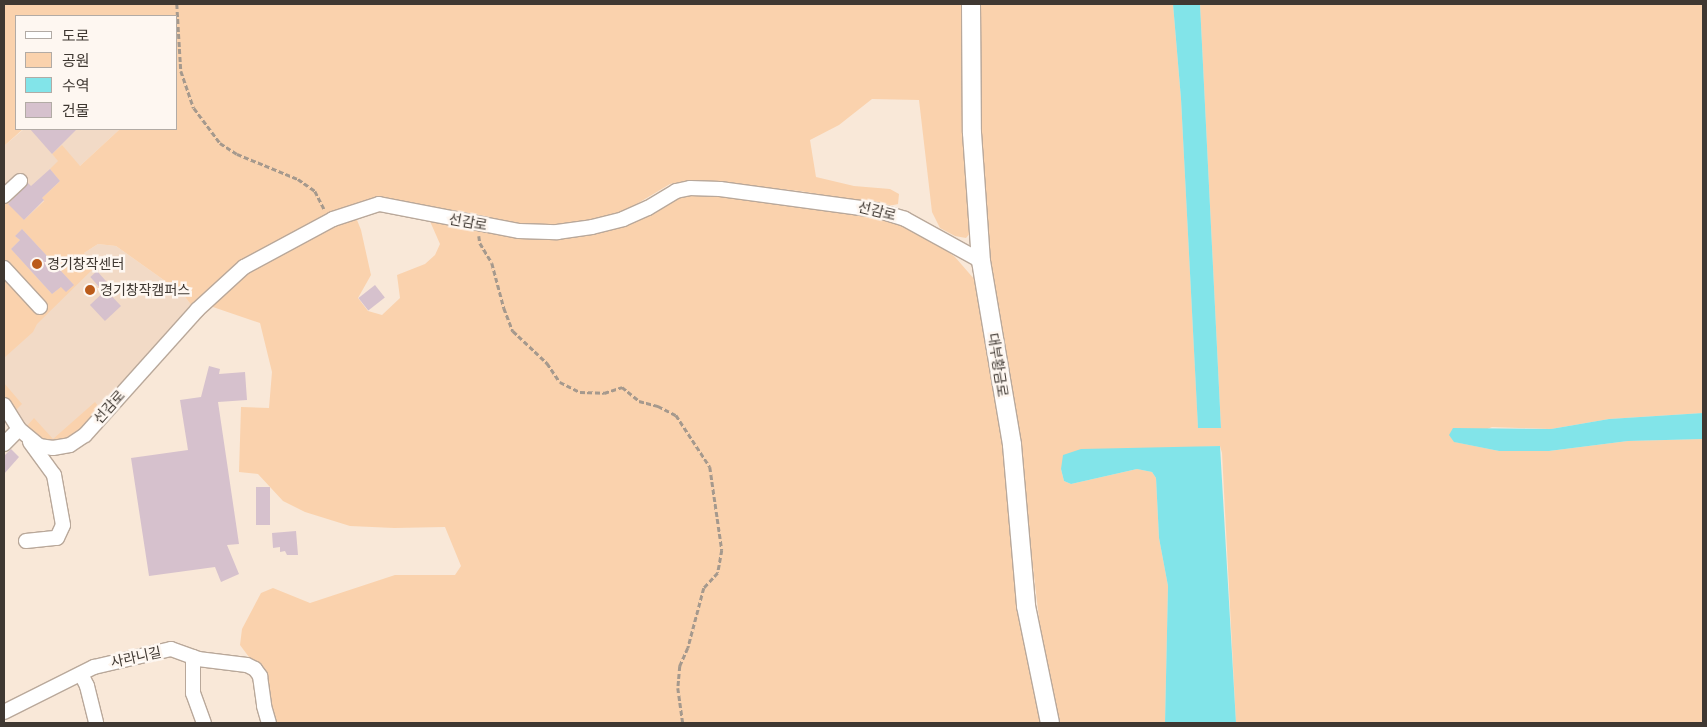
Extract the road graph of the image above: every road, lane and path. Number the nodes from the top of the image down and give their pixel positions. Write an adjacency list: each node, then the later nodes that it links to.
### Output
1 (971, 4): 7 (main road, 대부황금로)
2 (178, 21): 5 (path)
3 (20, 181): 4 (lane)
4 (4, 196)
5 (333, 219): 6 (lane, 선감로); 11 (lane, 선감로)
6 (478, 224): 7 (lane, 선감로); 20 (path)
7 (981, 262): 21 (main road, 대부황금로)
8 (4, 268): 9 (lane)
9 (40, 307)
10 (4, 405): 11 (lane)
11 (23, 433): 12 (lane); 13 (lane)
12 (4, 444)
13 (26, 541)
14 (193, 657): 15 (lane, 사라니길); 18 (lane); 19 (lane, 사라니길)
15 (81, 674): 16 (lane, 사라니길); 17 (lane)
16 (4, 712)
17 (96, 723)
18 (204, 723)
19 (268, 723)
20 (683, 723)
21 (1050, 723)

